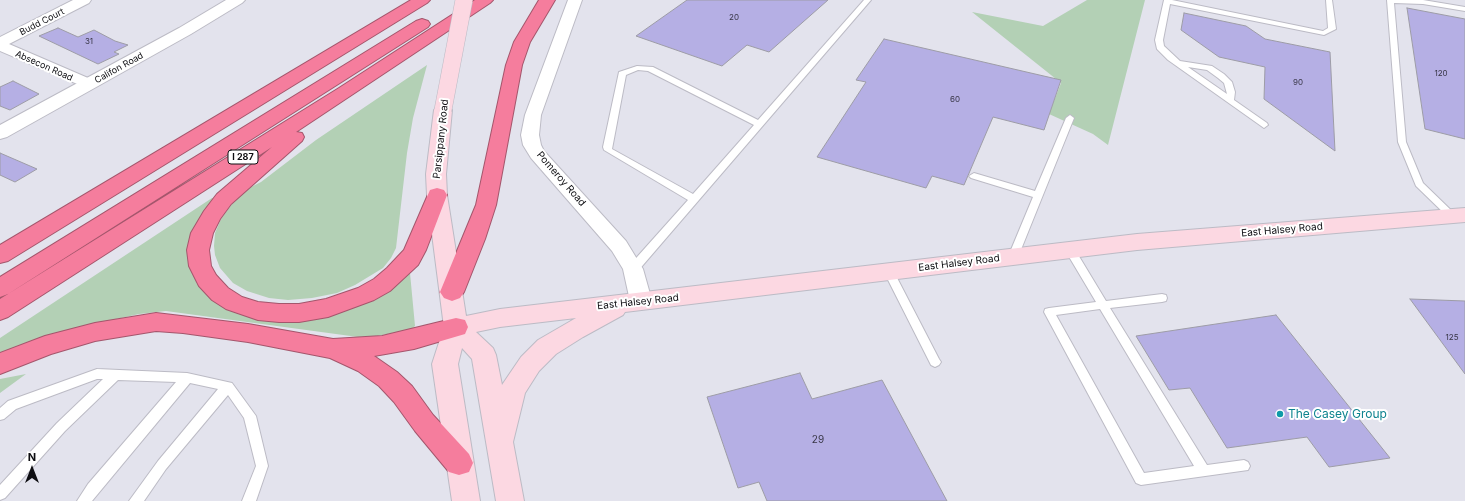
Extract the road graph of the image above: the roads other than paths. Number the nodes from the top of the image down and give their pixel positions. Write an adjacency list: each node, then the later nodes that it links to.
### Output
1 (84, 0): 13 (street, Budd Court)
2 (237, 0): 16 (street, Califon Road)
3 (422, 0): 29 (highway)
4 (460, 0): 33 (highway)
5 (464, 0): 24 (main road, Parsippany Road, bridge)
6 (485, 0): 17 (highway, I 287)
7 (547, 0): 34 (highway)
8 (575, 0): 31 (street, Pomeroy Road)
9 (868, 0): 20 (lane)
10 (1329, 0): 11 (lane)
11 (1167, 1): 15 (lane)
12 (1465, 10): 27 (lane)
13 (0, 43)
14 (0, 46): 16 (street, Absecon Road)
15 (1178, 63): 18 (lane); 18 (lane)
16 (89, 84): 22 (street, Califon Road)
17 (345, 92): 24 (highway); 38 (highway, I 287)
18 (1230, 100): 21 (lane)
19 (1070, 118): 25 (lane)
20 (760, 124): 26 (lane); 26 (lane)
21 (1264, 125)
22 (0, 133)
23 (974, 176): 25 (lane)
24 (437, 195): 34 (main road, Parsippany Road)
25 (1038, 195): 30 (lane)
26 (694, 199): 31 (lane)
27 (1458, 216): 28 (main road, East Halsey Road)
28 (1070, 250): 30 (main road, East Halsey Road); 37 (lane)
29 (0, 255)
30 (1013, 257): 32 (main road, East Halsey Road)
31 (632, 269): 36 (street, Pomeroy Road)
32 (889, 272): 36 (main road, East Halsey Road); 41 (lane)
33 (0, 288)
34 (452, 292): 39 (main road, Parsippany Road)
35 (1162, 298): 37 (lane)
36 (635, 302): 39 (main road, East Halsey Road); 47 (main road)
37 (1103, 305): 50 (lane); 50 (lane)
38 (0, 312)
39 (456, 327): 40 (highway); 47 (main road); 48 (main road, Parsippany Road)
40 (334, 349): 42 (highway); 48 (highway)
41 (935, 362)
42 (0, 364)
43 (116, 375): 44 (lane); 46 (lane); 51 (lane)
44 (188, 378): 45 (lane); 52 (lane)
45 (228, 386): 53 (lane); 54 (lane)
46 (0, 416)
47 (499, 444): 56 (main road)
48 (459, 463): 55 (main road, Parsippany Road)
49 (1244, 466): 50 (lane)
50 (1204, 471)
51 (0, 494)
52 (84, 501)
53 (136, 501)
54 (249, 501)
55 (466, 501)
56 (510, 501)

